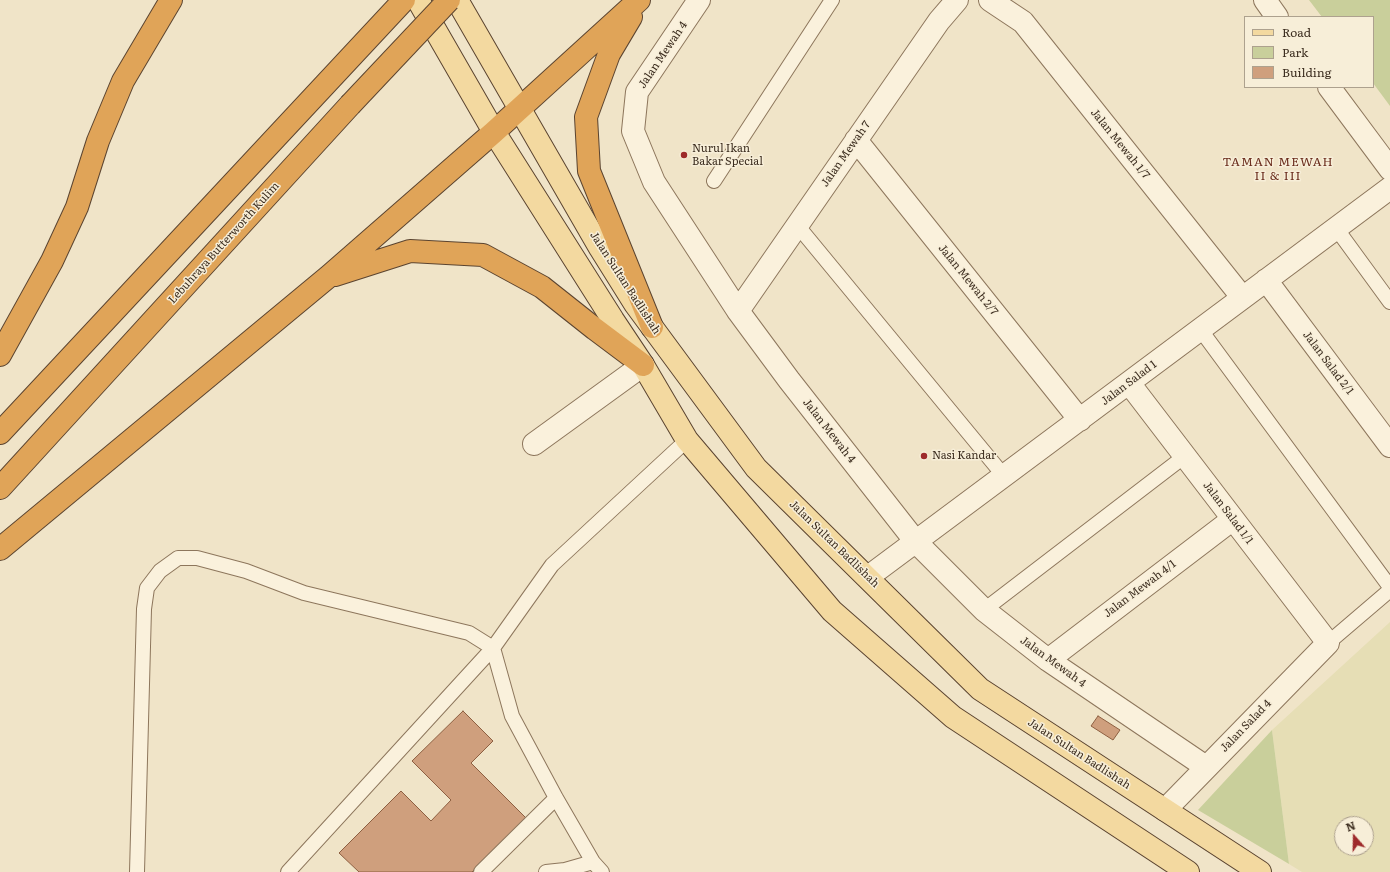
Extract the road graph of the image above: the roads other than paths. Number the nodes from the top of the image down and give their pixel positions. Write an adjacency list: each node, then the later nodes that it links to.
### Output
1 (171, 0): 29 (highway)
2 (404, 0): 33 (highway)
3 (418, 0): 15 (main road)
4 (449, 0): 39 (highway, Lebuhraya Butterworth Kulim, bridge)
5 (457, 0): 14 (main road, Jalan Sultan Badlishah)
6 (640, 0): 14 (highway); 27 (highway)
7 (700, 0): 26 (street, Jalan Mewah 4)
8 (832, 0): 18 (lane)
9 (956, 0): 16 (street, Jalan Mewah 7)
10 (990, 0): 24 (street, Jalan Mewah 1/7)
11 (1265, 0): 12 (street)
12 (1276, 16)
13 (1330, 88): 17 (street)
14 (521, 108): 15 (highway); 27 (main road, Jalan Sultan Badlishah)
15 (494, 132): 22 (highway); 30 (main road)
16 (856, 140): 20 (street, Jalan Mewah 7); 32 (street, Jalan Mewah 2/7)
17 (1390, 169)
18 (714, 181)
19 (1390, 188): 21 (street, Jalan Salad 1)
20 (797, 225): 26 (street, Jalan Mewah 7); 38 (lane)
21 (1336, 228): 23 (street, Jalan Salad 1); 25 (lane)
22 (328, 277): 30 (highway); 42 (highway)
23 (1266, 280): 24 (street, Jalan Salad 1); 36 (street, Jalan Salad 2/1)
24 (1242, 297): 28 (street, Jalan Salad 1)
25 (1390, 302)
26 (738, 311): 41 (street, Jalan Mewah 4)
27 (652, 327): 43 (main road, Jalan Sultan Badlishah)
28 (1200, 329): 31 (street, Jalan Salad 1); 44 (lane)
29 (0, 355)
30 (644, 365): 34 (main road); 35 (street)
31 (1129, 383): 32 (street, Jalan Salad 1); 37 (street, Jalan Salad 1/1)
32 (1080, 420): 38 (street, Jalan Salad 1)
33 (0, 433)
34 (687, 440): 47 (lane); 57 (main road)
35 (534, 444)
36 (1390, 446)
37 (1185, 456): 40 (street, Jalan Salad 1/1); 45 (lane)
38 (1004, 476): 41 (street, Jalan Salad 1)
39 (0, 488)
40 (1233, 519): 46 (street, Jalan Salad 1/1); 48 (street, Jalan Mewah 4/1)
41 (916, 542): 43 (street, Jalan Salad 1); 45 (street, Jalan Mewah 4)
42 (0, 549)
43 (868, 577): 51 (main road, Jalan Sultan Badlishah)
44 (1390, 588): 46 (lane)
45 (984, 610): 48 (street, Jalan Mewah 4)
46 (1328, 643): 49 (street, Jalan Salad 4)
47 (493, 648): 50 (lane); 53 (lane); 54 (lane)
48 (1048, 660): 49 (street, Jalan Mewah 4)
49 (1206, 767): 51 (street, Jalan Salad 4)
50 (556, 798): 52 (lane); 55 (lane)
51 (1165, 810): 58 (main road, Jalan Sultan Badlishah)
52 (598, 867): 56 (lane)
53 (137, 872)
54 (288, 872)
55 (481, 872)
56 (546, 872)
57 (1188, 872)
58 (1260, 872)

